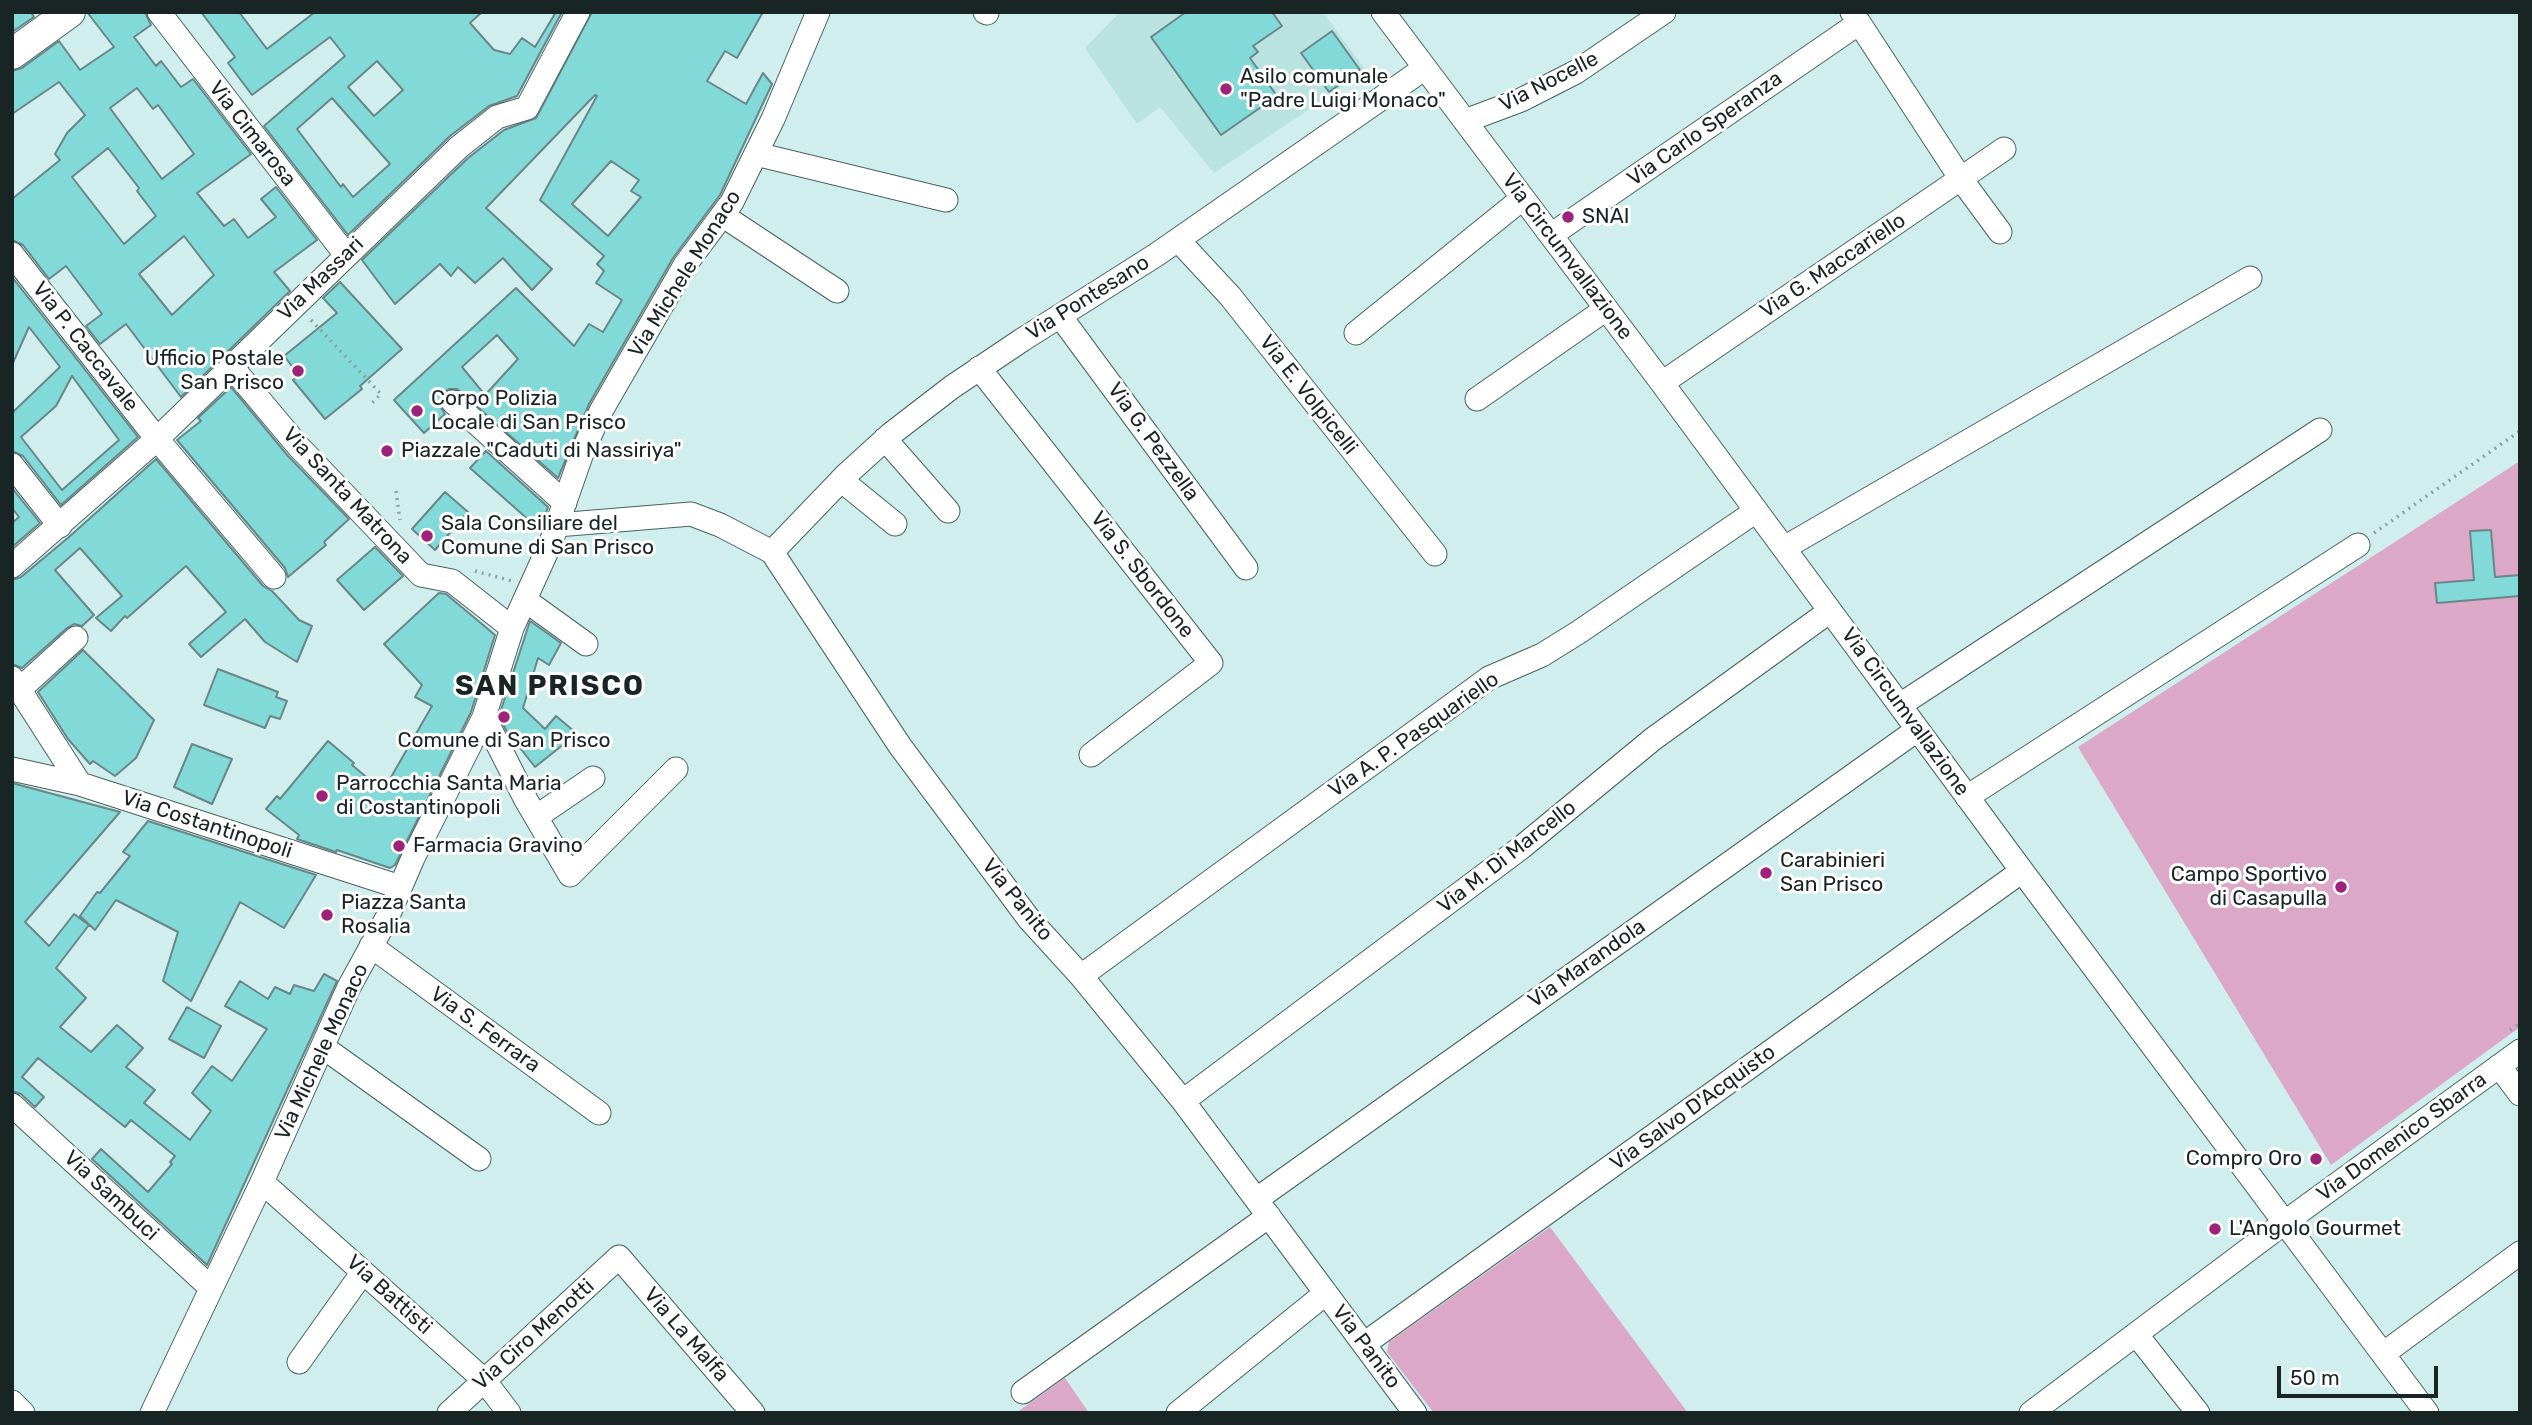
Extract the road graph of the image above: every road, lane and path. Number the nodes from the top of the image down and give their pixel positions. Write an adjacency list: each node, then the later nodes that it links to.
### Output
1 (159, 12): 21 (street, Via Cimarosa)
2 (578, 12): 21 (street, Via Massari)
3 (818, 12): 12 (street, Via Michele Monaco)
4 (1383, 12): 9 (street, Via Circumvallazione)
5 (1664, 12): 10 (street, Via Nocelle)
6 (55, 17): 8 (street)
7 (1855, 18): 13 (street); 18 (street, Via Carlo Speranza)
8 (12, 54)
9 (1425, 68): 10 (street, Via Circumvallazione); 19 (street, Via Pontesano)
10 (1465, 121): 14 (street, Via Circumvallazione)
11 (2004, 149): 13 (street, Via G. Maccariello)
12 (756, 154): 15 (street); 16 (street, Via Michele Monaco)
13 (1961, 178): 17 (street); 30 (street, Via G. Maccariello)
14 (1523, 198): 18 (street, Via Circumvallazione); 27 (street)
15 (946, 200)
16 (722, 215): 23 (street); 43 (street, Via Michele Monaco)
17 (2000, 232)
18 (1551, 236): 25 (street, Via Circumvallazione)
19 (1178, 240): 26 (street, Via Pontesano); 50 (street, Via E. Volpicelli)
20 (12, 254): 36 (street, Via P. Caccavale)
21 (346, 255): 24 (street, Via Massari)
22 (2250, 278): 48 (street)
23 (837, 291)
24 (296, 304): 28 (street, Via Massari); 33 (path)
25 (1606, 309): 30 (street, Via Circumvallazione); 31 (street)
26 (1060, 316): 29 (street, Via Pontesano); 52 (street, Via G. Pezzella)
27 (1356, 333)
28 (231, 366): 36 (street, Via Massari); 56 (street, Via Santa Matrona)
29 (979, 368): 37 (street, Via Pontesano); 63 (street, Via S. Sbordone)
30 (1662, 383): 42 (street, Via Circumvallazione)
31 (1476, 399)
32 (453, 402): 43 (street)
33 (372, 403)
34 (2320, 430): 60 (street)
35 (2520, 431): 47 (path)
36 (157, 439): 46 (street, Via Massari); 53 (street, Via P. Caccavale)
37 (886, 439): 39 (street, Via Pontesano); 41 (street)
38 (12, 465): 46 (street)
39 (841, 480): 45 (street); 49 (street, Via Pontesano)
40 (396, 491): 44 (path)
41 (948, 511)
42 (1756, 511): 48 (street, Via Circumvallazione); 73 (street, Via A. P. Pasquariello)
43 (561, 514): 49 (street, Via Panito); 54 (street, Via Michele Monaco)
44 (401, 522)
45 (895, 524)
46 (60, 526): 51 (street, Via Massari)
47 (2358, 545): 68 (street)
48 (1784, 548): 55 (street, Via Circumvallazione)
49 (772, 552): 73 (street, Via Panito)
50 (1434, 554)
51 (12, 566)
52 (1246, 568)
53 (274, 577)
54 (525, 600): 56 (street, Via Michele Monaco); 58 (street)
55 (1830, 611): 60 (street, Via Circumvallazione); 78 (street, Via M. Di Marcello)
56 (512, 628): 61 (street, Via Michele Monaco)
57 (76, 638): 59 (street)
58 (586, 644)
59 (16, 683): 67 (street)
60 (1900, 705): 62 (street, Via Circumvallazione)
61 (484, 717): 69 (street); 71 (street, Via Michele Monaco)
62 (1917, 730): 68 (street, Via Circumvallazione); 83 (street, Via Marandola)
63 (1091, 755)
64 (12, 769): 67 (street, Via Costantinopoli)
65 (676, 769): 69 (street)
66 (593, 778): 69 (street)
67 (80, 784): 71 (street, Via Costantinopoli)
68 (1967, 797): 70 (street, Via Circumvallazione)
69 (536, 817)
70 (2022, 871): 84 (street, Via Circumvallazione); 91 (street, Via Salvo D'Acquisto)
71 (400, 887): 72 (street, Via Michele Monaco)
72 (372, 946): 74 (street, Via Michele Monaco); 80 (street, Via S. Ferrara)
73 (1082, 976): 78 (street, Via Panito)
74 (323, 1047): 81 (street); 82 (street, Via Michele Monaco)
75 (2520, 1051): 76 (street, Via Domenico Sbarra)
76 (2499, 1066): 77 (street); 84 (street, Via Domenico Sbarra)
77 (2520, 1094)
78 (1183, 1101): 83 (street, Via Panito)
79 (12, 1105): 88 (street, Via Sambuci)
80 (599, 1113)
81 (479, 1159)
82 (262, 1182): 87 (street, Via Battisti); 88 (street, Via Michele Monaco)
83 (1263, 1208): 89 (street, Via Panito); 95 (street, Via Marandola)
84 (2284, 1223): 90 (street, Via Domenico Sbarra); 92 (street, Via Circumvallazione)
85 (2520, 1253): 92 (street)
86 (619, 1258): 94 (street, Via Ciro Menotti); 101 (street, Via La Malfa)
87 (363, 1272): 93 (street); 94 (street, Via Battisti)
88 (210, 1287): 98 (street, Via Michele Monaco)
89 (1326, 1293): 91 (street, Via Panito); 102 (street)
90 (2136, 1334): 104 (street, Via Domenico Sbarra); 105 (street)
91 (1364, 1345): 103 (street, Via Panito)
92 (2383, 1354): 106 (street, Via Circumvallazione)
93 (299, 1362)
94 (484, 1380): 99 (street, Via Ciro Menotti); 100 (street, Via Battisti)
95 (1023, 1392)
96 (12, 1402): 97 (street)
97 (23, 1413)
98 (152, 1413)
99 (449, 1413)
100 (509, 1413)
101 (753, 1413)
102 (1178, 1413)
103 (1415, 1413)
104 (2031, 1413)
105 (2198, 1413)
106 (2427, 1413)

